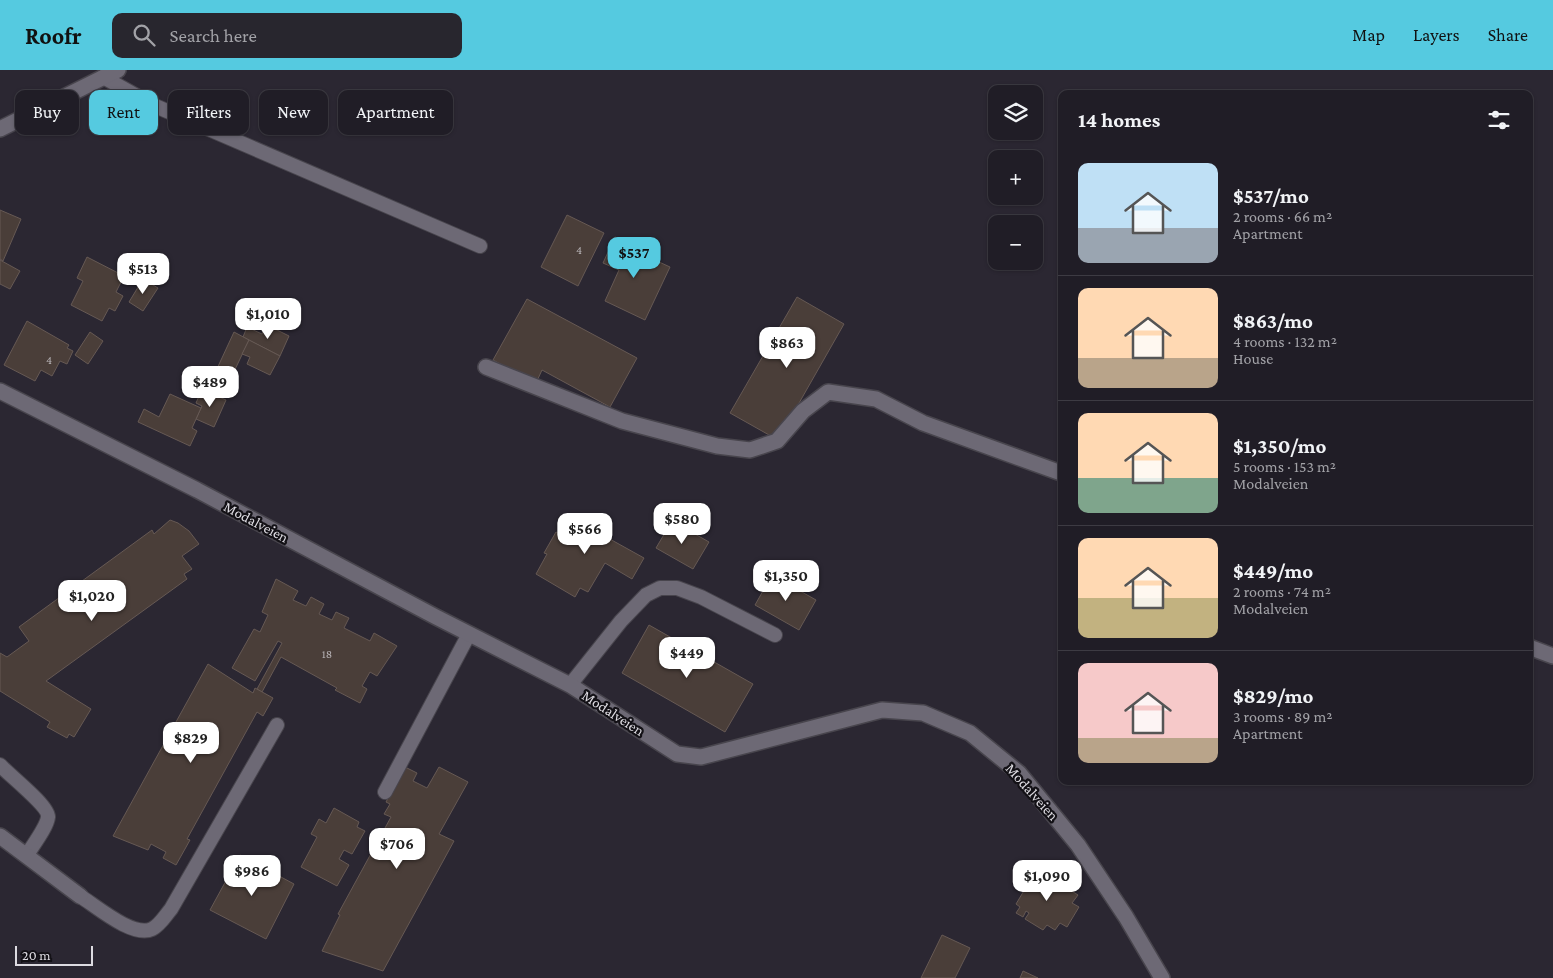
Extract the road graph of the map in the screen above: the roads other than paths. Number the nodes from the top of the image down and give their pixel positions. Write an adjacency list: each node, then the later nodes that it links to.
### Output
1 (118, 70): 2 (street)
2 (103, 77): 3 (street); 4 (lane)
3 (0, 129)
4 (480, 246)
5 (486, 367): 7 (street)
6 (0, 391): 8 (street, Modalveien)
7 (1058, 472)
8 (468, 634): 12 (street, Modalveien); 15 (lane)
9 (774, 634): 12 (lane)
10 (1533, 648): 11 (street)
11 (1553, 656)
12 (570, 685): 19 (street, Modalveien)
13 (277, 725): 18 (lane)
14 (0, 765): 17 (lane)
15 (385, 792)
16 (0, 836): 17 (street)
17 (27, 855): 18 (street)
18 (80, 896)
19 (1162, 978)

